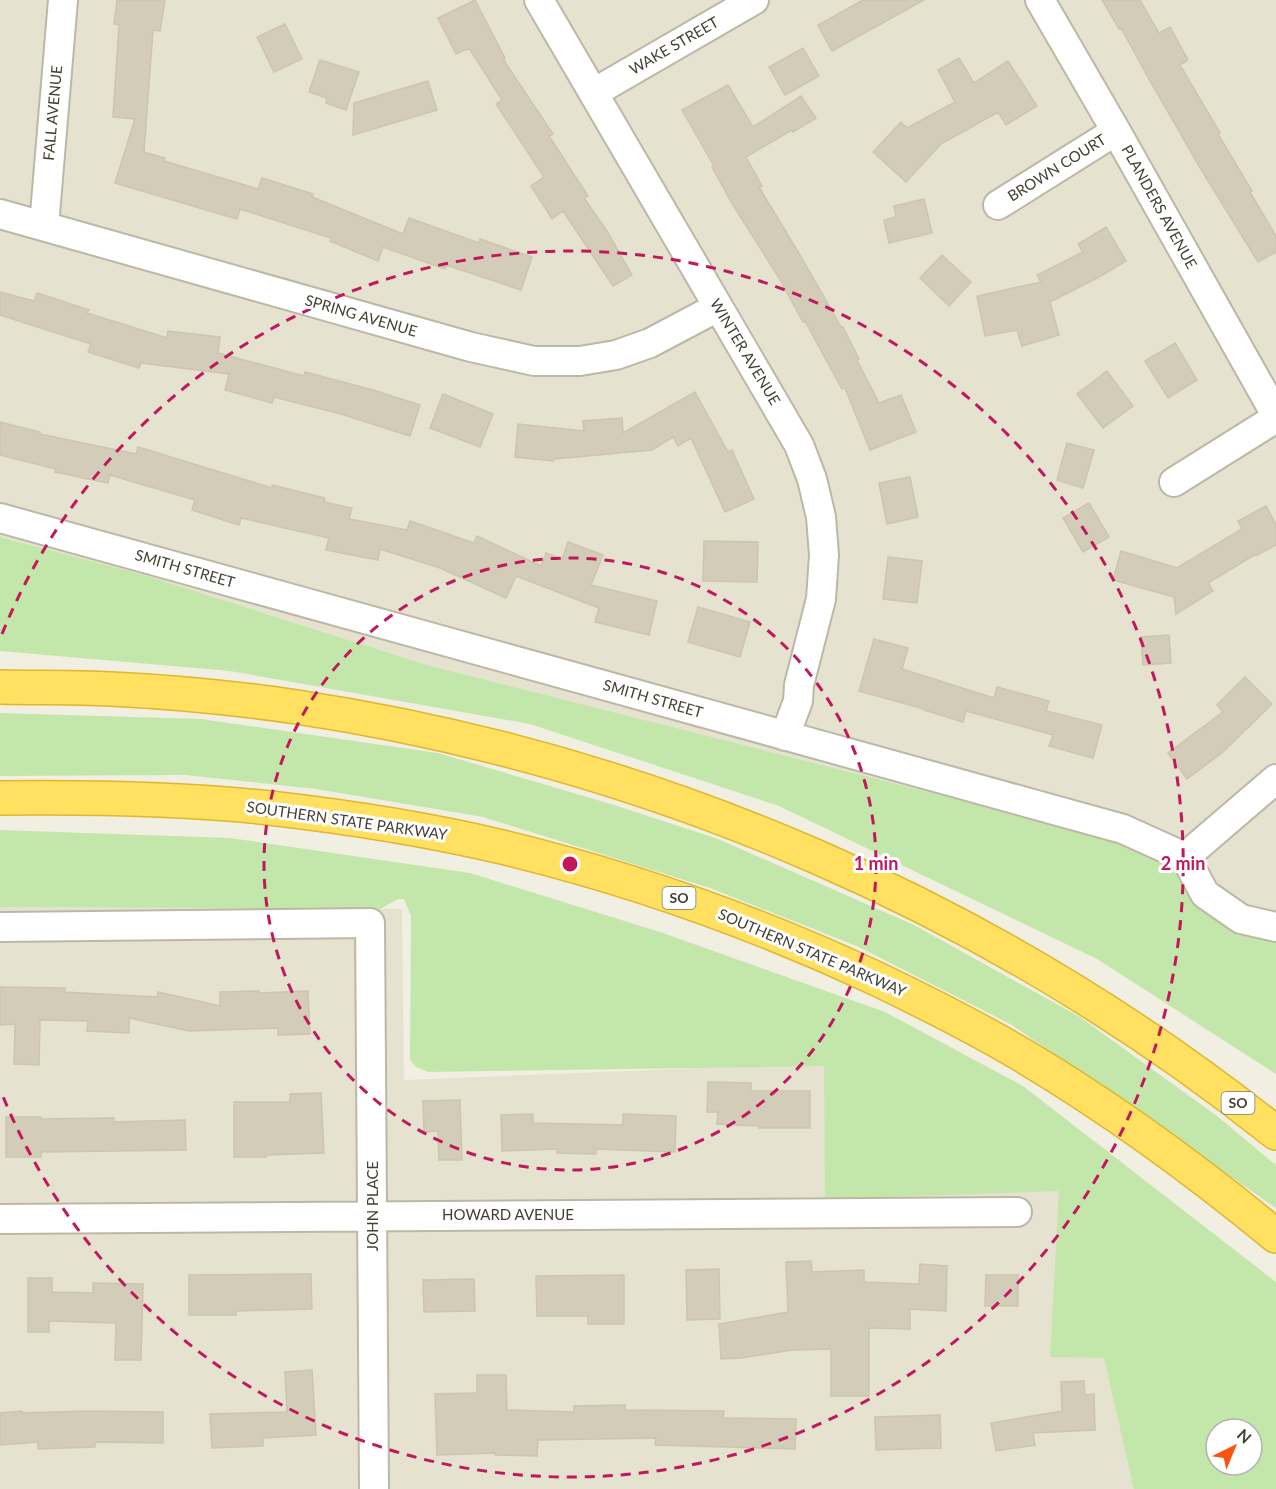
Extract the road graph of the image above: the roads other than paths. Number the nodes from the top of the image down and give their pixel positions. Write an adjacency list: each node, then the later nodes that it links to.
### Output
1 (63, 0): 9 (street, FALL AVENUE)
2 (539, 0): 5 (street, WINTER AVENUE)
3 (754, 0): 5 (street, WAKE STREET)
4 (1040, 0): 6 (street, PLANDERS AVENUE)
5 (595, 92): 10 (street, WINTER AVENUE)
6 (1116, 131): 7 (street, BROWN COURT); 11 (street, PLANDERS AVENUE)
7 (998, 205)
8 (0, 214): 9 (street, SPRING AVENUE)
9 (44, 226): 10 (street, SPRING AVENUE)
10 (718, 307): 15 (street, WINTER AVENUE)
11 (1276, 417): 12 (street)
12 (1173, 482)
13 (0, 518): 15 (street, SMITH STREET)
14 (0, 687): 21 (highway, SO)
15 (785, 736): 18 (street, SMITH STREET)
16 (1276, 779): 18 (street)
17 (0, 798): 25 (highway, SOUTHERN STATE PARKWAY / SO)
18 (1185, 857): 20 (street)
19 (0, 927): 23 (street, JOHN PLACE)
20 (1276, 927)
21 (1276, 1133)
22 (1017, 1212): 23 (street, HOWARD AVENUE)
23 (373, 1216): 24 (street, HOWARD AVENUE); 26 (street, JOHN PLACE)
24 (0, 1219)
25 (1276, 1236)
26 (374, 1489)

